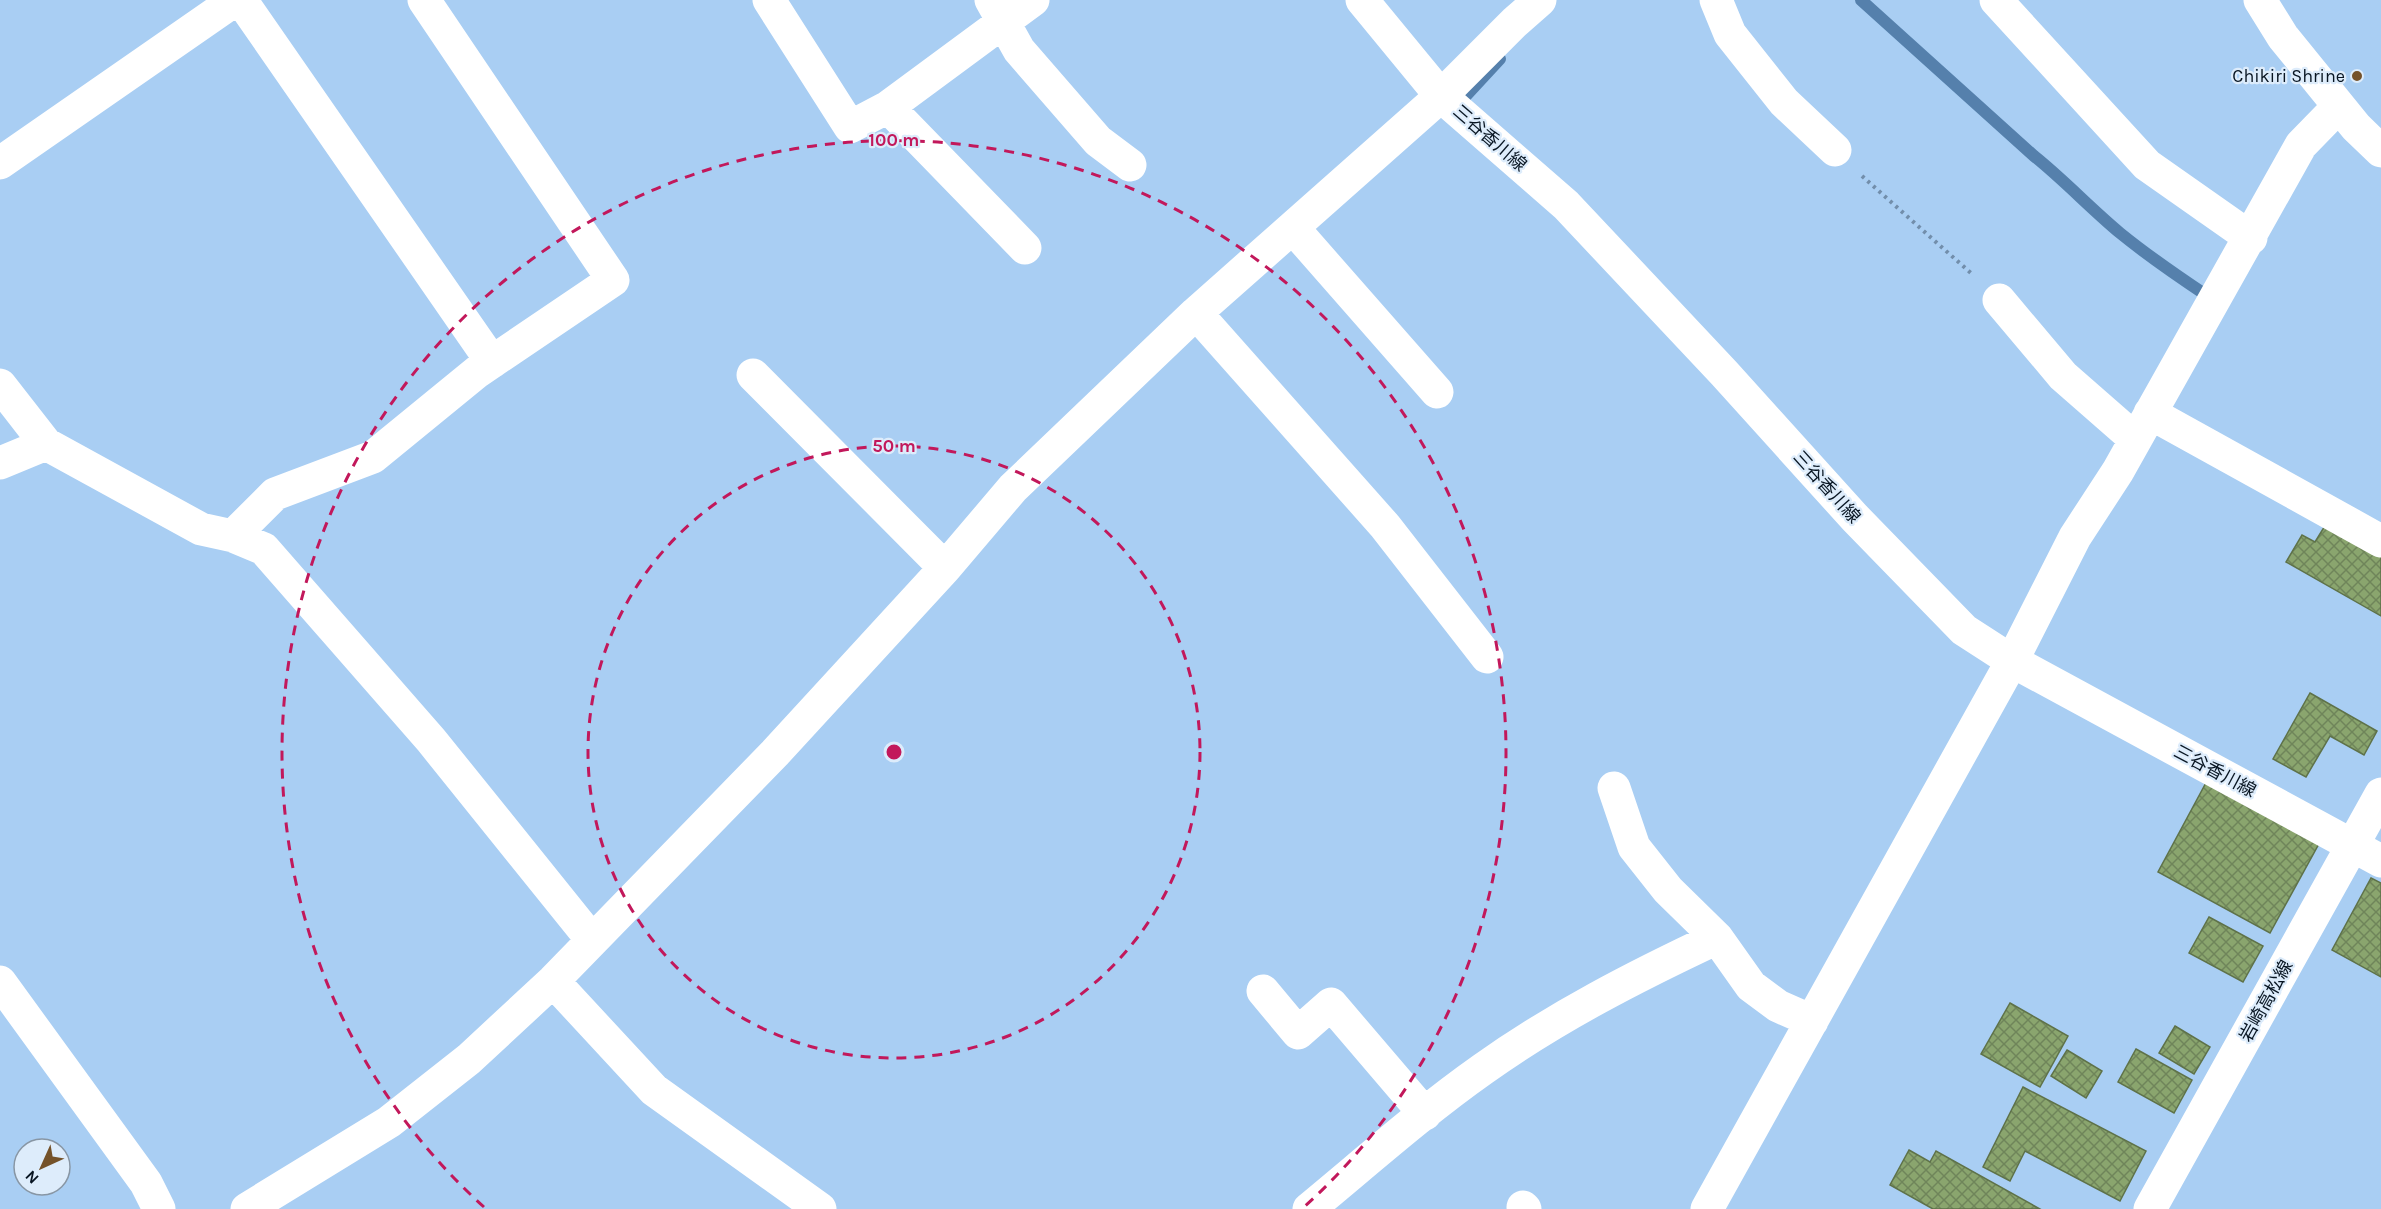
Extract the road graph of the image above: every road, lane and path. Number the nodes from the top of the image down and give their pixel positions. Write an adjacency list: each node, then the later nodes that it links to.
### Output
1 (235, 0): 17 (street)
2 (241, 0): 24 (street)
3 (424, 0): 24 (street)
4 (769, 0): 14 (street)
5 (1033, 0): 11 (street)
6 (1362, 0): 12 (street, 三谷香川線)
7 (1540, 0): 12 (street)
8 (1716, 0): 15 (street)
9 (1996, 0): 20 (street)
10 (2260, 0): 13 (street)
11 (997, 11): 14 (street); 18 (street)
12 (1441, 96): 19 (street); 35 (street, 三谷香川線)
13 (2339, 106): 16 (street); 20 (street)
14 (888, 107): 21 (street)
15 (1835, 150): 22 (path)
16 (2381, 151)
17 (0, 163)
18 (1130, 165)
19 (1293, 228): 23 (street); 27 (street)
20 (2251, 238): 28 (street)
21 (1025, 248)
22 (1999, 300): 28 (street)
23 (1196, 313): 33 (street); 34 (street)
24 (492, 362): 31 (street)
25 (753, 375): 33 (street)
26 (0, 385): 29 (street)
27 (1437, 392)
28 (2143, 426): 32 (street); 35 (street)
29 (46, 444): 30 (street); 31 (street)
30 (0, 463)
31 (233, 536): 41 (street)
32 (2381, 542)
33 (945, 568): 41 (street)
34 (1487, 657)
35 (2012, 661): 38 (street, 三谷香川線); 45 (street)
36 (1614, 788): 40 (street)
37 (2381, 794): 38 (street, 岩崎高松線)
38 (2353, 846): 39 (street, 三谷香川線); 52 (street, 岩崎高松線)
39 (2381, 861)
40 (1717, 938): 45 (street); 46 (street)
41 (592, 940): 42 (street)
42 (553, 981): 47 (street); 49 (street)
43 (0, 982): 48 (street)
44 (1263, 991): 46 (street)
45 (1812, 1021): 51 (street)
46 (1425, 1114): 50 (street)
47 (263, 1206)
48 (159, 1209)
49 (820, 1209)
50 (1309, 1209)
51 (1707, 1209)
52 (2151, 1209)

